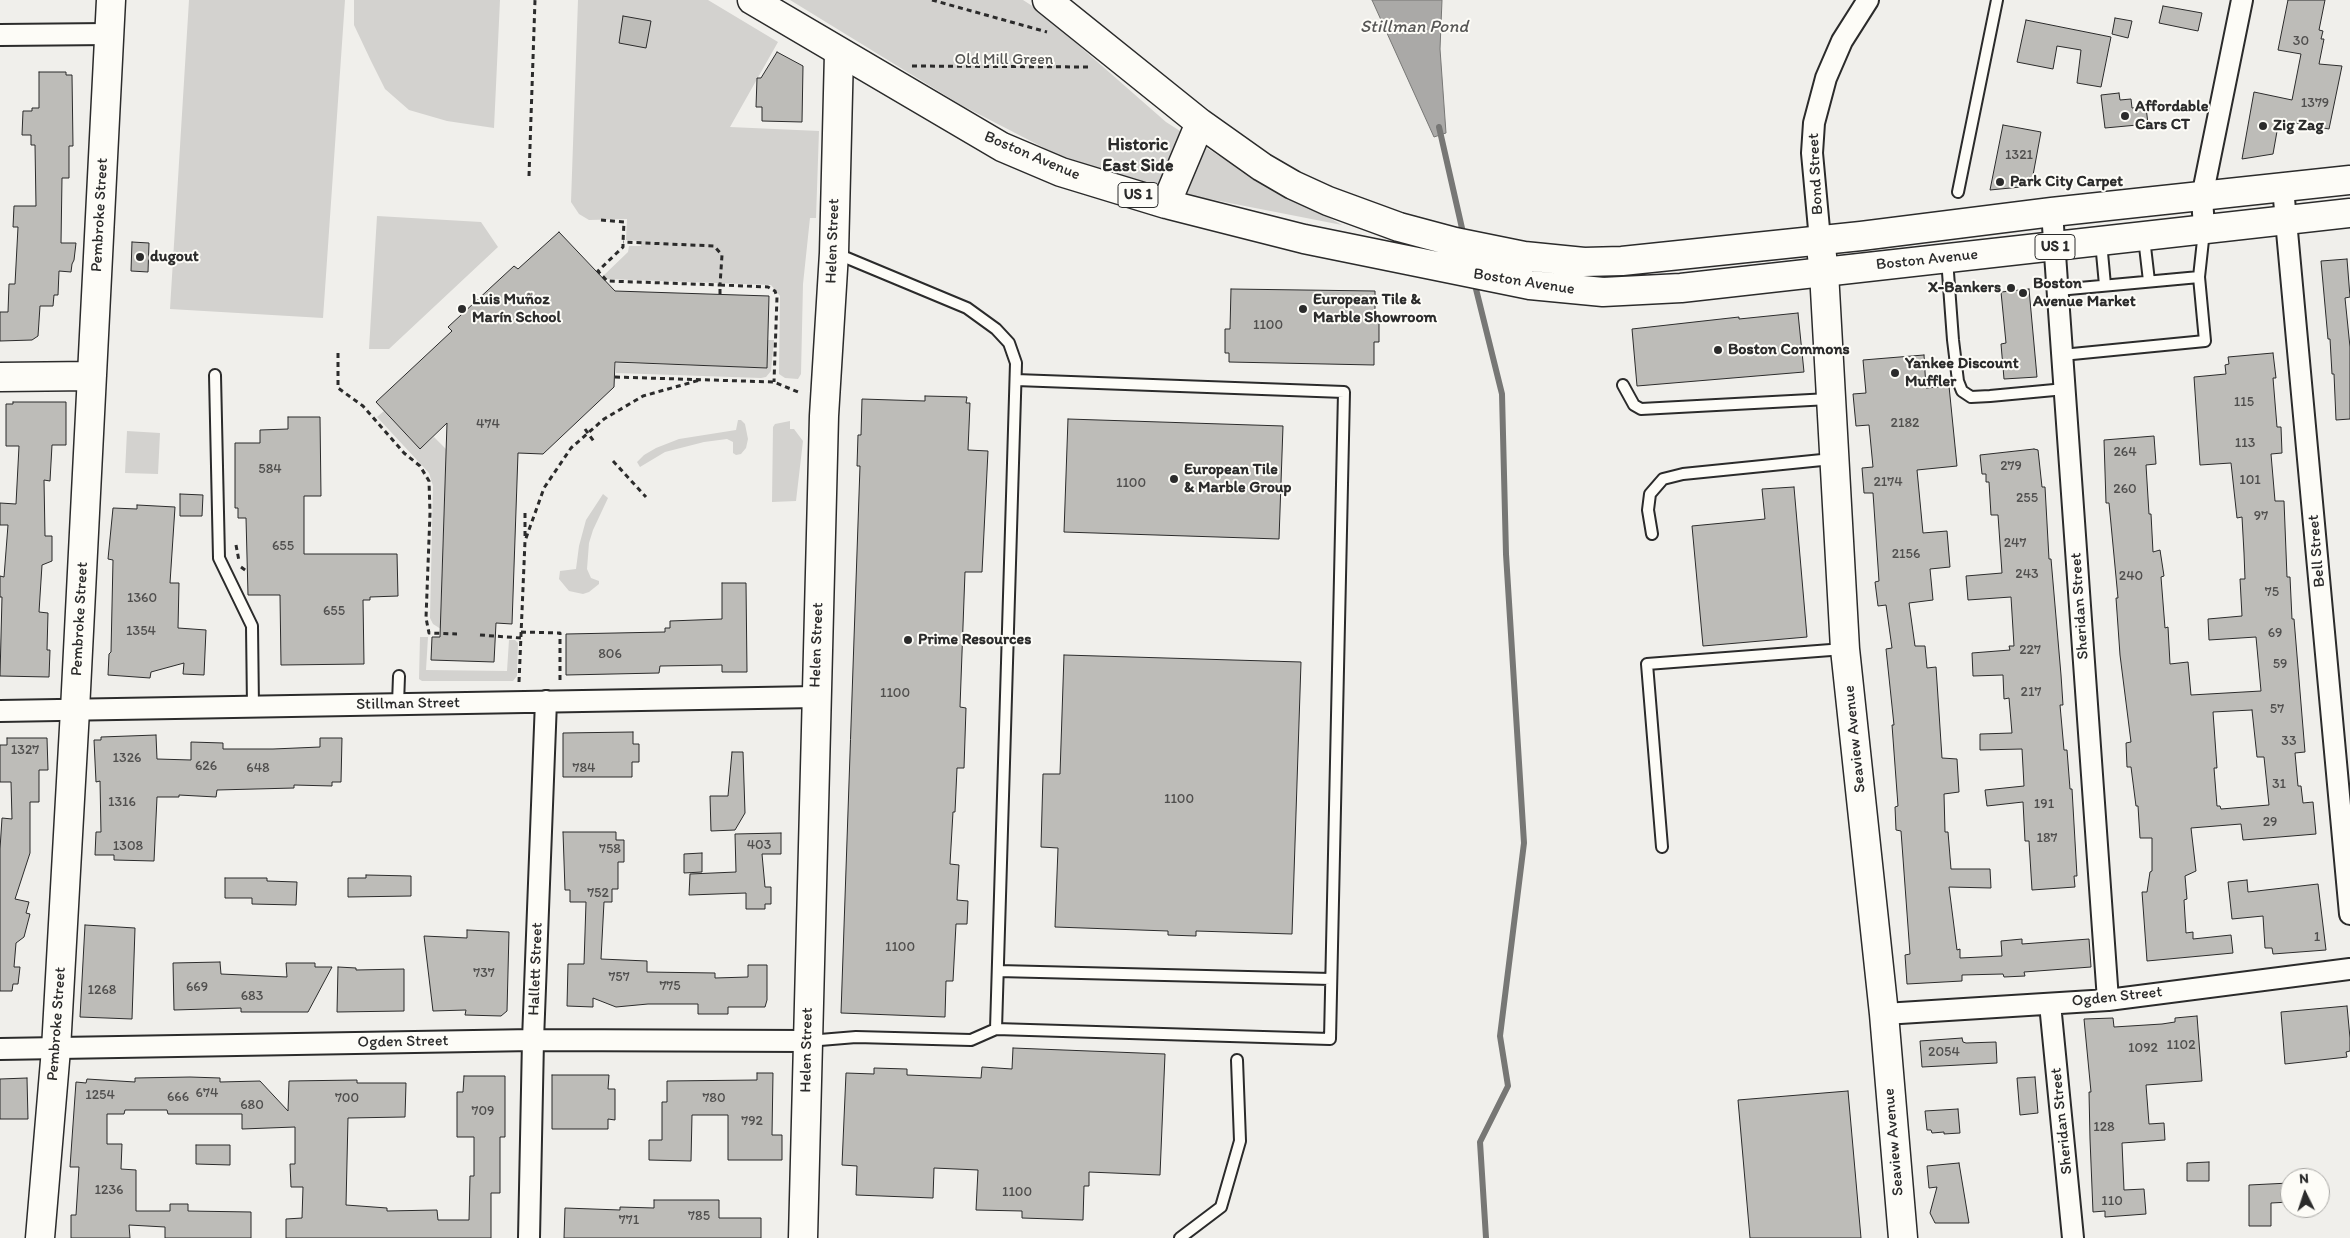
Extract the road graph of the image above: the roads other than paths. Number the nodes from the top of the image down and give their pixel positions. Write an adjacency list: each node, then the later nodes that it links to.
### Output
1 (111, 0): 7 (main road, Pembroke Street)
2 (752, 0): 9 (main road, Boston Avenue / US 1)
3 (1047, 0): 10 (main road, Boston Avenue / US 1)
4 (1868, 0): 22 (street, Bond Street)
5 (1997, 0): 13 (lane)
6 (2242, 0): 14 (street)
7 (109, 34): 8 (street); 34 (main road, Pembroke Street)
8 (0, 35)
9 (839, 53): 15 (main road, Boston Avenue / US 1); 25 (main road, Helen Street)
10 (1200, 123): 15 (main road); 22 (main road, Boston Avenue / US 1)
11 (2350, 180): 12 (main road, Boston Avenue / US 1)
12 (2283, 188): 14 (main road, Boston Avenue / US 1); 18 (street, Bell Street)
13 (1958, 192)
14 (2202, 197): 16 (main road, Boston Avenue / US 1); 20 (street)
15 (1166, 204): 27 (main road, Boston Avenue / US 1)
16 (2052, 212): 19 (main road, Boston Avenue / US 1); 24 (street, Sheridan Street)
17 (2350, 213): 18 (main road, Boston Avenue / US 1)
18 (2286, 221): 20 (main road, Boston Avenue / US 1); 51 (street, Bell Street)
19 (1944, 226): 22 (main road, Boston Avenue / US 1); 26 (main road)
20 (2204, 229): 21 (main road, Boston Avenue / US 1); 28 (lane)
21 (2144, 236): 23 (main road, Boston Avenue / US 1); 29 (lane)
22 (1820, 240): 27 (main road, Seaview Avenue)
23 (2100, 241): 24 (main road, Boston Avenue / US 1); 30 (lane)
24 (2055, 246): 26 (main road, Boston Avenue / US 1); 31 (street, Sheridan Street)
25 (834, 252): 36 (lane); 44 (main road, Helen Street)
26 (1947, 258): 27 (main road, Boston Avenue / US 1); 38 (lane)
27 (1824, 272): 39 (main road, Seaview Avenue)
28 (2199, 277): 29 (lane); 32 (lane)
29 (2149, 281): 30 (lane)
30 (2105, 286): 31 (lane)
31 (2058, 290): 32 (street, Sheridan Street)
32 (2062, 355): 38 (street, Sheridan Street)
33 (215, 374): 47 (lane)
34 (92, 376): 35 (main road); 48 (main road, Pembroke Street)
35 (0, 377)
36 (1016, 380): 53 (lane); 54 (lane)
37 (1623, 385): 39 (lane)
38 (2065, 389): 55 (street, Sheridan Street)
39 (1830, 399): 40 (main road, Seaview Avenue)
40 (1833, 459): 41 (lane); 42 (main road, Seaview Avenue)
41 (1652, 534)
42 (1845, 649): 50 (lane); 57 (main road, Seaview Avenue)
43 (399, 676): 46 (lane)
44 (816, 697): 45 (street, Stillman Street); 60 (main road, Helen Street)
45 (546, 701): 46 (street, Stillman Street); 59 (street, Hallett Street)
46 (398, 704): 47 (street, Stillman Street)
47 (253, 707): 48 (street, Stillman Street)
48 (76, 710): 49 (street, Stillman Street); 62 (main road, Pembroke Street)
49 (0, 711)
50 (1662, 847)
51 (2350, 914)
52 (2350, 969): 55 (street, Ogden Street)
53 (998, 971): 54 (lane); 58 (lane)
54 (1331, 979): 58 (lane)
55 (2108, 1000): 56 (street, Ogden Street)
56 (2050, 1004): 57 (street, Ogden Street); 69 (street, Sheridan Street)
57 (1884, 1014): 68 (main road, Seaview Avenue)
58 (996, 1029): 60 (lane)
59 (533, 1040): 60 (street, Ogden Street); 62 (street, Ogden Street); 65 (street, Hallett Street)
60 (807, 1041): 66 (main road, Helen Street)
61 (0, 1049): 62 (street, Ogden Street)
62 (56, 1049): 64 (main road, Pembroke Street)
63 (1237, 1060): 67 (lane)
64 (40, 1238)
65 (529, 1238)
66 (802, 1238)
67 (1180, 1238)
68 (1902, 1238)
69 (2073, 1238)

